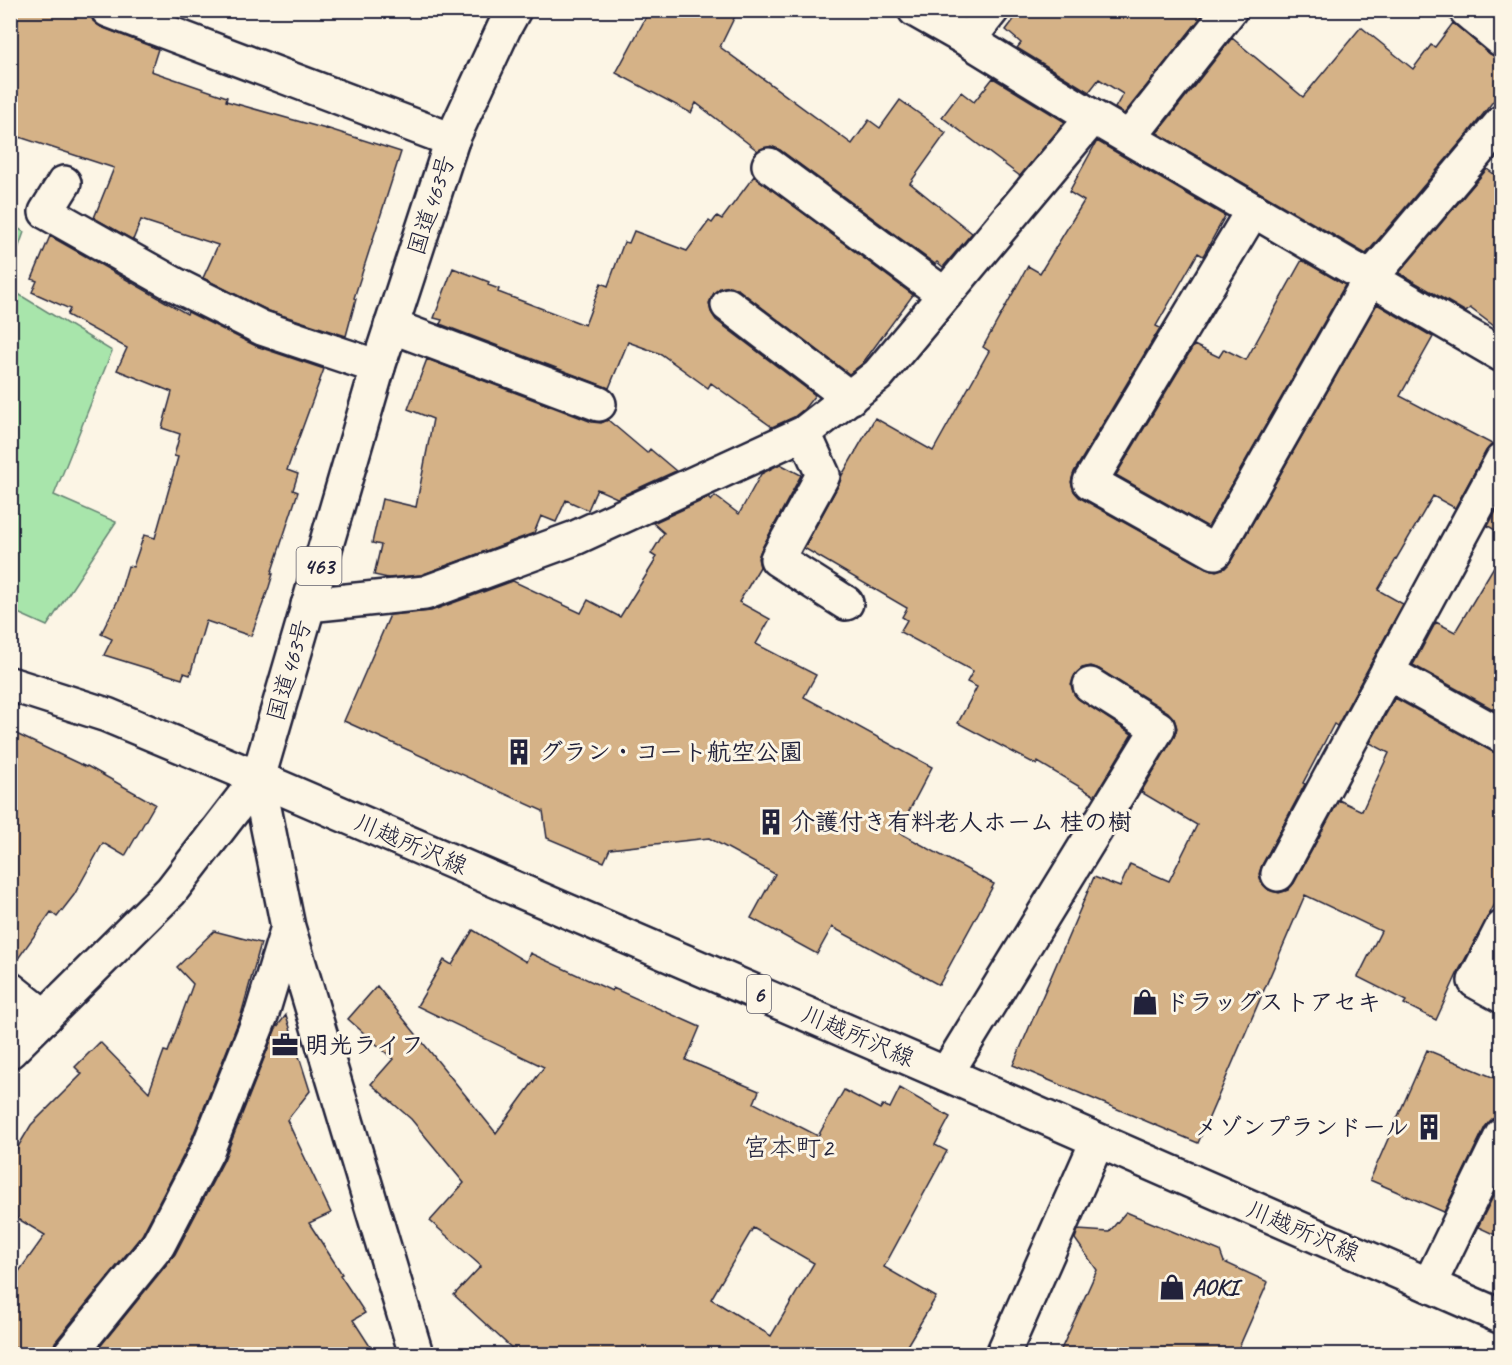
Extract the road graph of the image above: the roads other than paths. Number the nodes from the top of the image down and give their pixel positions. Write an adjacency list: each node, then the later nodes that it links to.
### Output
1 (108, 10): 12 (main road)
2 (514, 10): 12 (main road, 国道463号 / 463)
3 (915, 10): 7 (main road)
4 (992, 10): 7 (main road)
5 (1230, 10): 11 (main road)
6 (1466, 10): 8 (main road)
7 (968, 40): 9 (main road)
8 (1502, 40)
9 (1093, 117): 11 (main road); 17 (main road)
10 (1502, 122): 16 (main road)
11 (1129, 138): 15 (main road)
12 (452, 140): 19 (main road, 国道463号 / 463)
13 (770, 165): 17 (main road)
14 (64, 183): 21 (main road)
15 (1253, 210): 16 (main road); 16 (main road)
16 (1370, 279): 20 (main road)
17 (945, 295): 22 (main road)
18 (728, 305): 22 (main road)
19 (391, 326): 21 (main road, 国道463号 / 463); 23 (main road)
20 (1502, 355)
21 (378, 367): 27 (main road, 国道463号 / 463)
22 (850, 398): 24 (main road)
23 (599, 404)
24 (804, 434): 26 (main road); 27 (main road)
25 (1502, 460): 28 (main road)
26 (846, 603)
27 (308, 605): 32 (main road, 国道463号 / 463)
28 (1387, 672): 31 (main road); 33 (main road)
29 (10, 684): 32 (main road, 川越所沢線 / 6)
30 (1090, 685): 40 (main road)
31 (1502, 736)
32 (258, 778): 34 (main road); 38 (main road, 国道463号 / 463); 40 (main road, 川越所沢線 / 6)
33 (1278, 874)
34 (288, 927): 45 (main road); 46 (main road)
35 (1502, 928): 37 (main road)
36 (10, 989): 38 (main road)
37 (1502, 996)
38 (45, 1017): 39 (main road, 国道463号 / 463)
39 (10, 1051)
40 (946, 1074): 42 (main road, 川越所沢線 / 6)
41 (1502, 1135): 43 (main road)
42 (1097, 1142): 43 (main road, 川越所沢線 / 6); 47 (main road)
43 (1429, 1285): 44 (main road, 川越所沢線 / 6)
44 (1502, 1317)
45 (70, 1354)
46 (416, 1354)
47 (1003, 1354)

